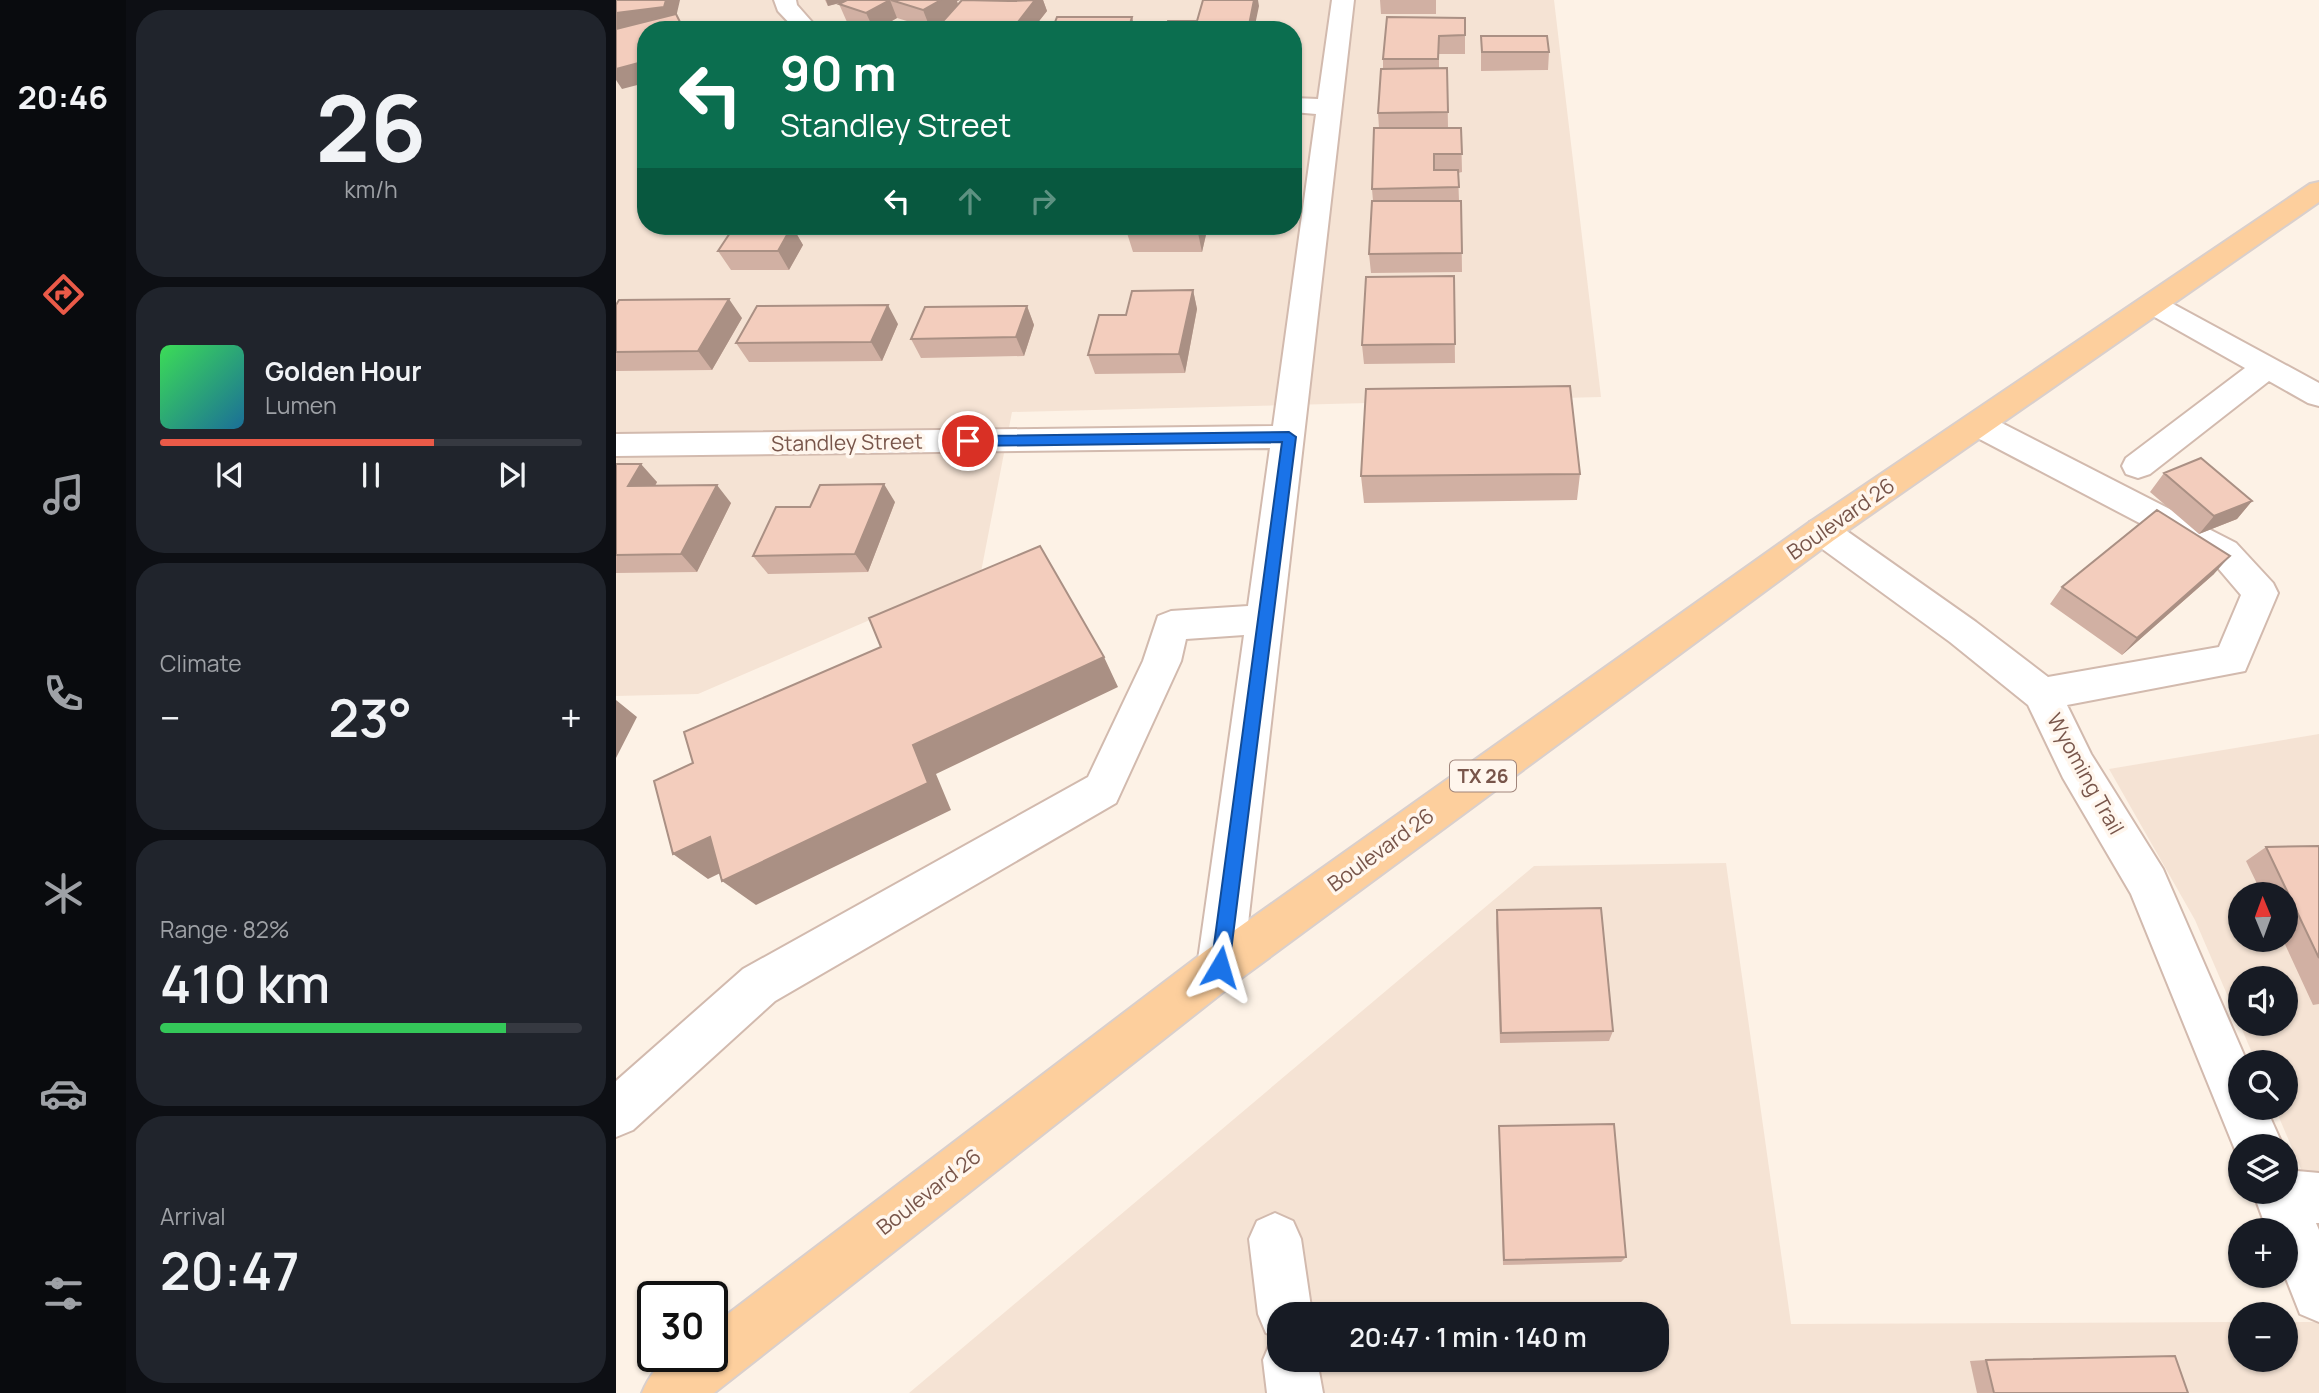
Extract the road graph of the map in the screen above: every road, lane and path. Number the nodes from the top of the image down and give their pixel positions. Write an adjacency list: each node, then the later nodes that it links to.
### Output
1 (785, 0): 3 (street)
2 (1343, 0): 5 (street)
3 (800, 21)
4 (1302, 106): 5 (street)
5 (1329, 107): 11 (street)
6 (2319, 190): 7 (main road, Boulevard 26 / TX 26)
7 (2154, 305): 8 (street); 10 (main road, Boulevard 26 / TX 26)
8 (2266, 368): 9 (street); 13 (street)
9 (2319, 396)
10 (1979, 425): 14 (main road, Boulevard 26 / TX 26); 16 (street)
11 (1289, 437): 12 (street, Standley Street); 15 (street)
12 (616, 445)
13 (2138, 466)
14 (1822, 531): 16 (street, Wyoming Trail); 17 (main road, Boulevard 26 / TX 26)
15 (1265, 619): 17 (street); 19 (street)
16 (2042, 694): 18 (street, Wyoming Trail)
17 (1220, 967): 25 (main road, Boulevard 26 / TX 26)
18 (2228, 1073)
19 (616, 1113)
20 (2294, 1204): 22 (street)
21 (1275, 1238): 23 (street)
22 (2319, 1294)
23 (1283, 1302)
24 (1291, 1372): 26 (street)
25 (670, 1393)
26 (1294, 1393)

